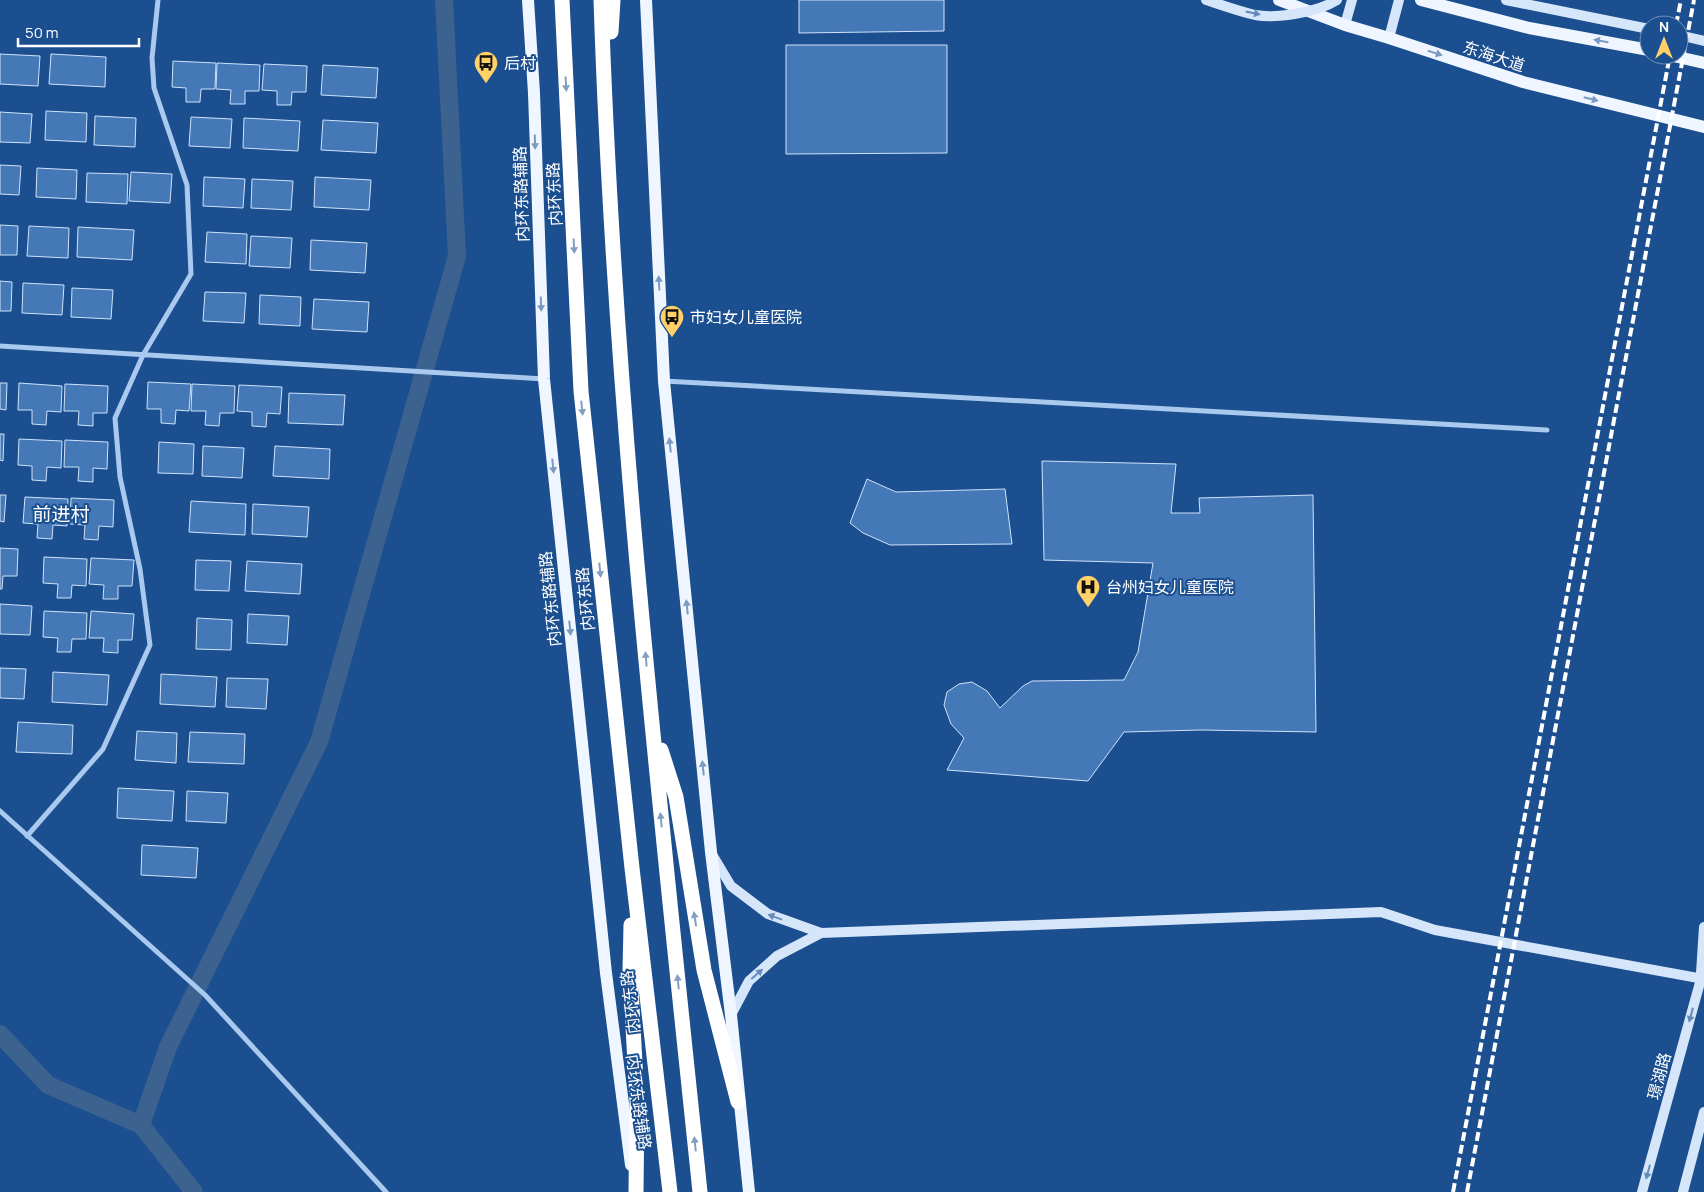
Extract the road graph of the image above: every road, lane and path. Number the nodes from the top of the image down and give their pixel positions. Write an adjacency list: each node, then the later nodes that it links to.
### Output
1 (158, 0): 27 (street)
2 (528, 0): 28 (main road, 内环东路辅路, one-way to 28)
3 (557, 0): 21 (highway)
4 (562, 0): 21 (highway, 内环东路)
5 (601, 0): 24 (highway)
6 (613, 0): 24 (highway)
7 (646, 0): 29 (main road, one-way to 7)
8 (1206, 0): 10 (street, one-way to 10, bridge)
9 (1279, 0): 15 (main road, 东海大道)
10 (1337, 0)
11 (1352, 0): 15 (street)
12 (1399, 0): 17 (street)
13 (1420, 0): 20 (main road, 东海大道, one-way to 13)
14 (1506, 0): 16 (street)
15 (1345, 25): 17 (main road, 东海大道)
16 (1639, 27)
17 (1389, 38): 25 (main road, 东海大道, one-way to 25)
18 (1689, 38): 19 (street)
19 (1704, 40)
20 (1639, 48)
21 (564, 55): 35 (highway, 内环东路, one-way to 35)
22 (1689, 60): 23 (main road)
23 (1704, 63)
24 (605, 121): 31 (highway, one-way to 24)
25 (1704, 127)
26 (0, 346): 27 (street)
27 (143, 355): 28 (street); 33 (street)
28 (544, 379): 43 (main road, 内环东路辅路, one-way to 43)
29 (664, 381): 30 (street); 34 (main road, one-way to 29)
30 (1547, 430)
31 (651, 720): 40 (highway, one-way to 31); 45 (highway, one-way to 31)
32 (0, 811): 33 (street)
33 (28, 836): 42 (street)
34 (710, 852): 37 (street, one-way to 34); 39 (main road)
35 (632, 868): 43 (highway); 44 (highway, 内环东路)
36 (1704, 927): 38 (street, 璟湖路)
37 (821, 933): 38 (street); 39 (street, one-way to 37)
38 (1703, 975): 47 (street, 璟湖路, one-way to 47)
39 (731, 1015): 40 (main road)
40 (738, 1102): 46 (main road)
41 (1704, 1112): 48 (street)
42 (386, 1192)
43 (635, 1192)
44 (670, 1192)
45 (700, 1192)
46 (749, 1192)
47 (1642, 1192)
48 (1683, 1192)

